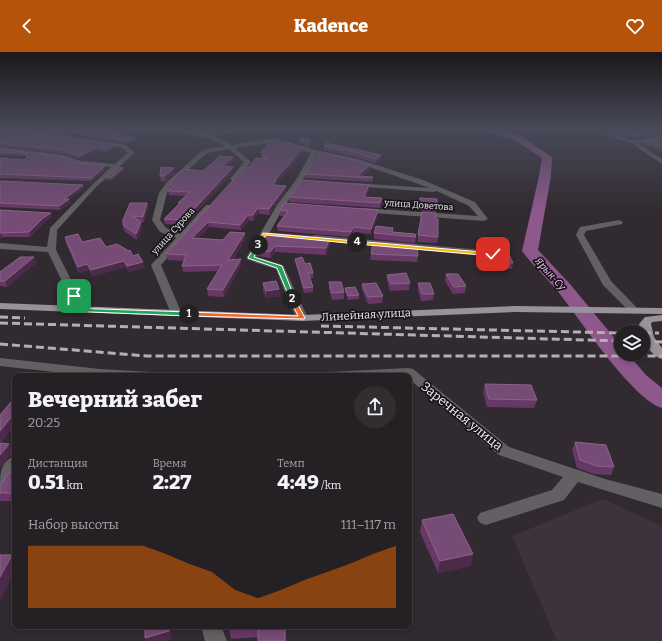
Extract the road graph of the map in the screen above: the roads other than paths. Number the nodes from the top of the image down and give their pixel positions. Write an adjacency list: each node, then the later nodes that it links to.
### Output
1 (60, 156): 8 (street)
2 (128, 156): 9 (street)
3 (199, 156): 16 (street)
4 (241, 156): 11 (street)
5 (313, 156): 26 (street)
6 (338, 156): 12 (street)
7 (23, 160): 8 (street)
8 (80, 163): 9 (street)
9 (116, 166): 19 (street)
10 (344, 184): 12 (street)
11 (228, 186)
12 (443, 191): 14 (street, улица Доветова)
13 (212, 203): 16 (street, улица Сурова)
14 (351, 210)
15 (619, 222): 23 (street)
16 (181, 237): 25 (street, улица Сурова)
17 (304, 238): 20 (street)
18 (0, 246): 19 (street)
19 (51, 250): 22 (street)
20 (493, 254)
21 (0, 306): 22 (main road, Линейная улица)
22 (68, 310): 25 (main road, Линейная улица)
23 (634, 310): 24 (main road, Линейная улица); 26 (main road, Линейная улица)
24 (661, 313): 27 (main road)
25 (176, 314): 26 (main road, Линейная улица)
26 (302, 318)
27 (662, 355)
28 (0, 362): 29 (street)
29 (73, 373)
30 (388, 373): 31 (street, Заречная улица)
31 (409, 373)
32 (412, 375): 34 (street, Заречная улица)
33 (12, 466): 35 (street)
34 (575, 474): 36 (street, Заречная улица); 37 (street)
35 (0, 482)
36 (662, 501)
37 (486, 518)
38 (212, 629): 39 (street)
39 (216, 641)

